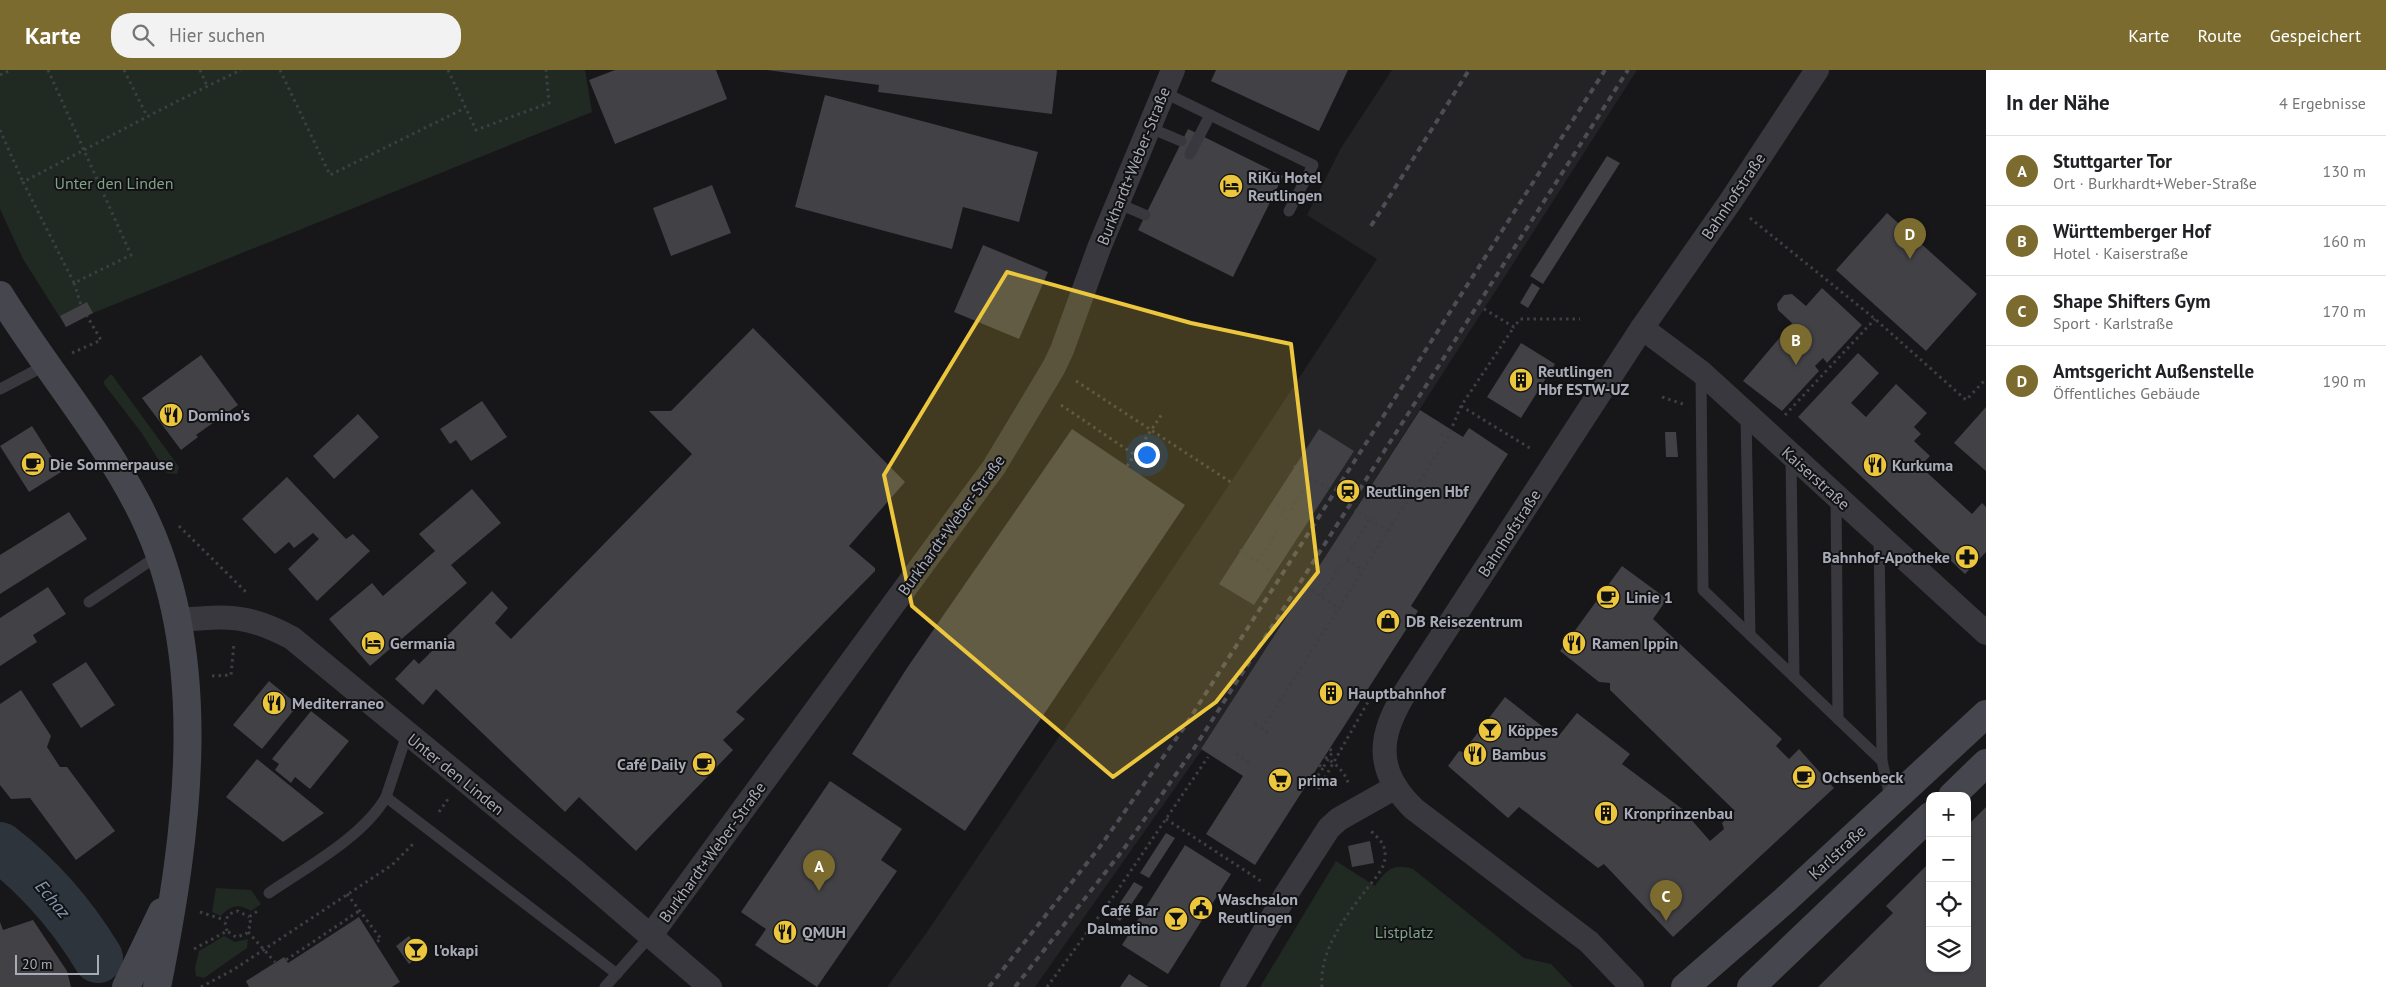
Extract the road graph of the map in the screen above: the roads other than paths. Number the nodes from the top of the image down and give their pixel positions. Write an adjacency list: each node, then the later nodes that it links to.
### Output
1 (1173, 70): 3 (street, Burkhardt+Weber-Straße)
2 (1816, 70): 12 (street, Bahnhofstraße)
3 (1163, 92): 4 (lane); 5 (street, Burkhardt+Weber-Straße)
4 (1210, 115): 7 (lane); 9 (lane)
5 (1148, 127): 6 (lane); 8 (street, Burkhardt+Weber-Straße)
6 (1181, 141)
7 (1190, 154)
8 (1117, 204): 10 (lane); 38 (street, Burkhardt+Weber-Straße)
9 (1289, 211)
10 (1145, 215)
11 (0, 295): 13 (main road)
12 (1642, 328): 14 (street, Kaiserstraße); 31 (street, Bahnhofstraße)
13 (46, 365): 15 (lane); 20 (main road)
14 (1701, 372): 16 (street, Kaiserstraße); 24 (lane)
15 (0, 389)
16 (1746, 413): 17 (street, Kaiserstraße); 24 (lane)
17 (1791, 455): 18 (street, Kaiserstraße); 25 (lane)
18 (1836, 496): 19 (street, Kaiserstraße); 27 (lane)
19 (1878, 534): 23 (street, Kaiserstraße); 29 (lane)
20 (161, 554): 21 (lane); 22 (main road)
21 (88, 602)
22 (178, 620): 28 (street, Unter den Linden); 36 (main road)
23 (1986, 633)
24 (1750, 635): 25 (lane)
25 (1794, 678): 27 (lane)
26 (1986, 714): 34 (main road, Karlstraße)
27 (1838, 719): 29 (lane)
28 (407, 734): 33 (lane); 38 (street, Unter den Linden)
29 (1882, 761): 34 (lane)
30 (1986, 763): 32 (main road)
31 (1394, 788): 44 (street); 45 (street)
32 (1956, 792)
33 (386, 797): 37 (lane); 39 (lane)
34 (1891, 801): 46 (main road, Karlstraße)
35 (1926, 820): 47 (main road)
36 (174, 885): 40 (main road); 41 (main road)
37 (269, 893)
38 (651, 935): 39 (lane); 43 (street, Unter den Linden)
39 (617, 974): 42 (lane)
40 (126, 987)
41 (157, 987)
42 (605, 987)
43 (710, 987)
44 (1232, 987)
45 (1632, 987)
46 (1685, 987)
47 (1750, 987)

